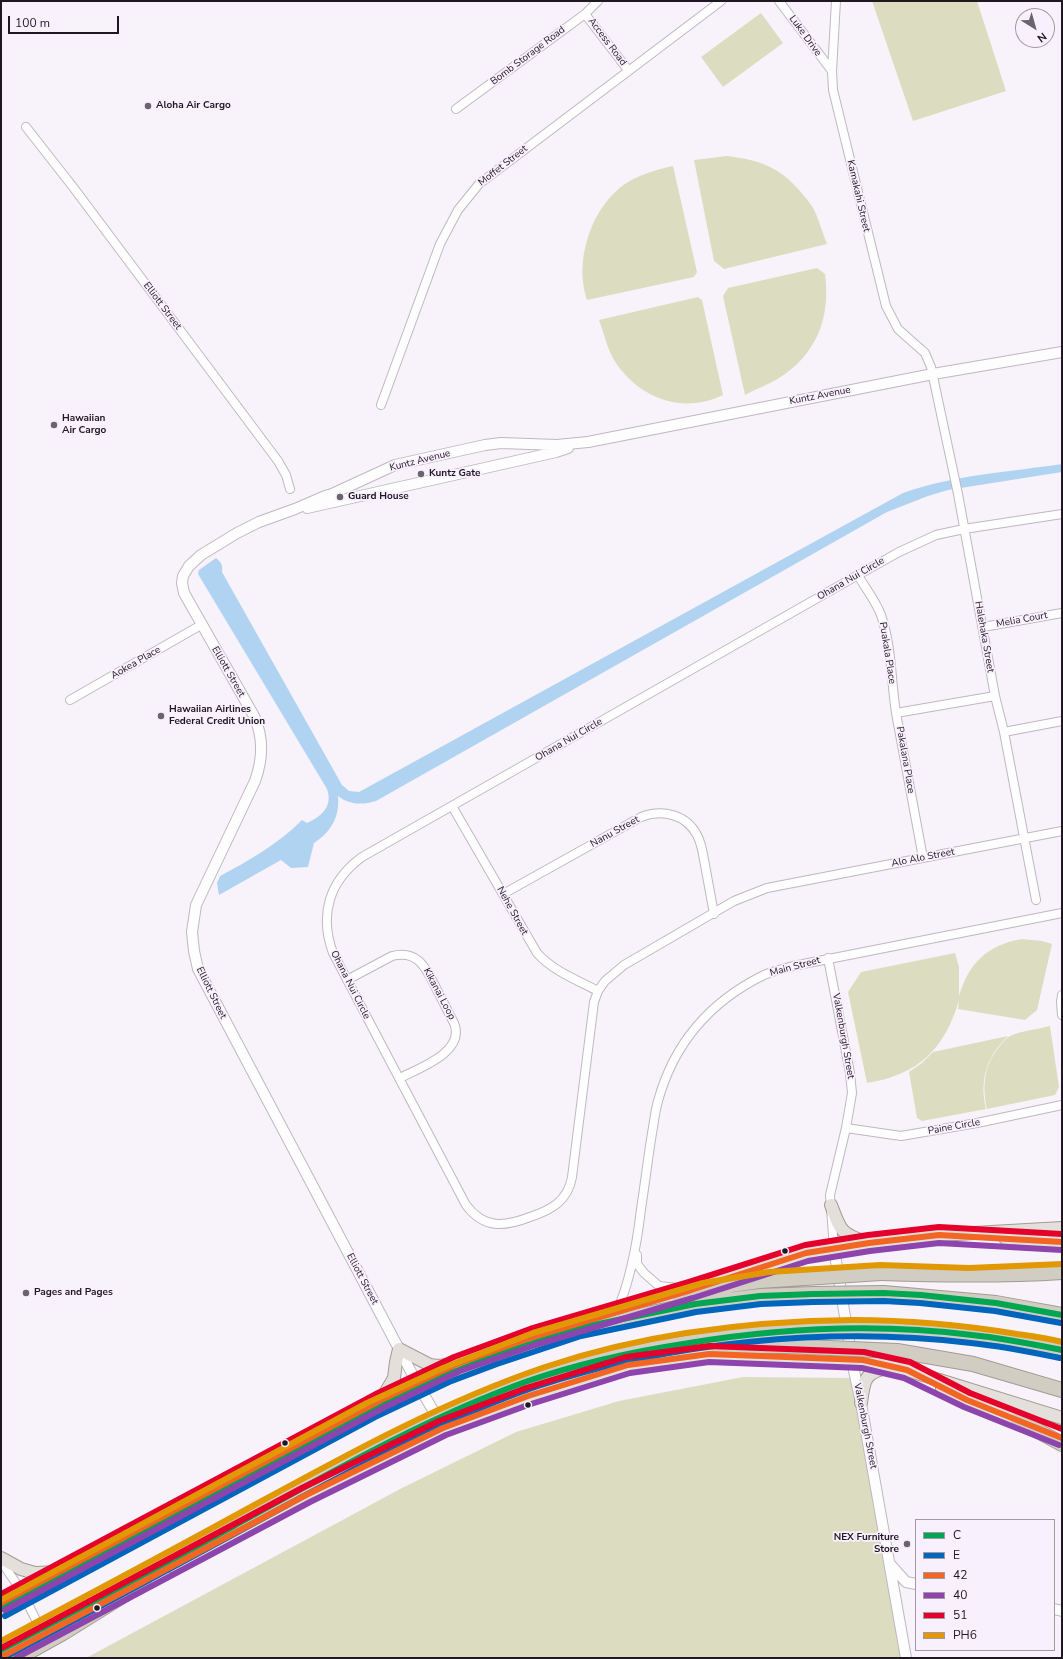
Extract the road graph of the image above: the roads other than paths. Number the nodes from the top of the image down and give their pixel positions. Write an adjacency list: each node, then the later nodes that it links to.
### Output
1 (598, 1): 5 (street, Bomb Storage Road)
2 (721, 1): 6 (street, Moffet Street)
3 (779, 1): 7 (street, Luke Drive)
4 (836, 1): 7 (street, Kamakahi Street)
5 (585, 14): 6 (street, Access Road); 8 (street, Bomb Storage Road)
6 (628, 70): 12 (street, Moffet Street)
7 (832, 71): 11 (street, Kamakahi Street)
8 (456, 109)
9 (26, 127): 14 (street, Elliott Street)
10 (1062, 352): 11 (street, Kuntz Avenue)
11 (933, 374): 13 (street, Kuntz Avenue); 17 (street, Halehaka Street)
12 (381, 405)
13 (579, 443): 15 (street, Kuntz Avenue); 15 (street, Kuntz Avenue)
14 (290, 490)
15 (296, 509): 20 (street, Elliott Street)
16 (1062, 514): 17 (street, Ohana Nui Circle)
17 (964, 529): 18 (street, Ohana Nui Circle); 21 (street, Halehaka Street)
18 (858, 575): 24 (street, Puakala Place); 27 (street, Ohana Nui Circle)
19 (1062, 613): 21 (street, Melia Court)
20 (201, 626): 23 (street, Aokea Place); 58 (street, Elliott Street)
21 (983, 627): 22 (street, Halehaka Street)
22 (995, 696): 24 (street, Pakalana Place); 26 (street, Halehaka Street)
23 (70, 700)
24 (896, 713): 30 (street, Pakalana Place)
25 (1062, 721): 26 (street)
26 (1004, 732): 29 (street, Halehaka Street)
27 (452, 806): 32 (street, Nehe Street); 37 (street, Ohana Nui Circle)
28 (1062, 831): 29 (street, Alo Alo Street)
29 (1023, 839): 30 (street, Alo Alo Street); 33 (street, Halehaka Street)
30 (923, 858): 31 (street, Alo Alo Street)
31 (784, 884): 35 (street, Ohana Nui Circle)
32 (503, 894): 35 (street, Nanu Street); 38 (street, Nehe Street)
33 (1036, 900)
34 (1062, 913): 36 (street, Main Street)
35 (714, 914): 38 (street, Ohana Nui Circle)
36 (828, 958): 43 (street, Valkenburgh Street); 47 (street, Main Street)
37 (347, 980): 41 (street, Ohana Nui Circle); 41 (street, Kikanai Loop)
38 (598, 991): 41 (street, Ohana Nui Circle)
39 (1062, 995): 40 (street)
40 (1062, 1015)
41 (400, 1078)
42 (1062, 1105): 43 (street, Paine Circle)
43 (846, 1128): 44 (street, Valkenburgh Street)
44 (831, 1205): 49 (main road); 50 (street, Valkenburgh Street)
45 (1062, 1228): 46 (main road)
46 (939, 1235): 48 (main road); 49 (main road)
47 (637, 1242): 52 (street, Main Street); 55 (street, Main Street)
48 (1062, 1242)
49 (869, 1243): 50 (main road)
50 (834, 1249): 52 (main road); 61 (street, Valkenburgh Street)
51 (1062, 1272): 57 (highway, bridge)
52 (691, 1290): 55 (main road)
53 (996, 1303): 54 (highway); 56 (highway); 57 (highway, bridge)
54 (1062, 1309)
55 (617, 1311): 62 (main road)
56 (1062, 1315)
57 (579, 1328): 74 (highway, bridge)
58 (399, 1349): 62 (main road); 65 (street, Elliott Street); 67 (main road)
59 (648, 1349): 60 (highway, bridge); 66 (highway, bridge); 75 (highway, bridge)
60 (1060, 1350)
61 (851, 1358): 63 (main road); 68 (street, Valkenburgh Street); 71 (main road)
62 (457, 1364): 65 (main road)
63 (892, 1367): 64 (main road); 68 (main road)
64 (907, 1370): 69 (main road); 70 (main road)
65 (417, 1384): 67 (main road); 71 (street, Elliott Street)
66 (1062, 1390)
67 (381, 1400): 78 (main road)
68 (861, 1403): 77 (street, Valkenburgh Street)
69 (1062, 1418)
70 (1018, 1420): 72 (main road); 73 (highway)
71 (443, 1428): 86 (main road)
72 (1062, 1438)
73 (1062, 1444)
74 (246, 1477): 83 (highway, bridge); 85 (highway, bridge)
75 (233, 1526): 87 (highway, bridge); 89 (highway, bridge)
76 (1, 1559): 78 (main road); 82 (street)
77 (890, 1564): 79 (street); 81 (street, Valkenburgh Street)
78 (60, 1572): 82 (main road)
79 (915, 1584)
80 (915, 1588): 81 (street)
81 (894, 1590): 90 (street, Valkenburgh Street)
82 (22, 1592): 84 (main road); 86 (street)
83 (1, 1599)
84 (1, 1603)
85 (1, 1609)
86 (44, 1634): 88 (main road)
87 (1, 1650)
88 (1, 1657)
89 (18, 1658)
90 (906, 1658)

